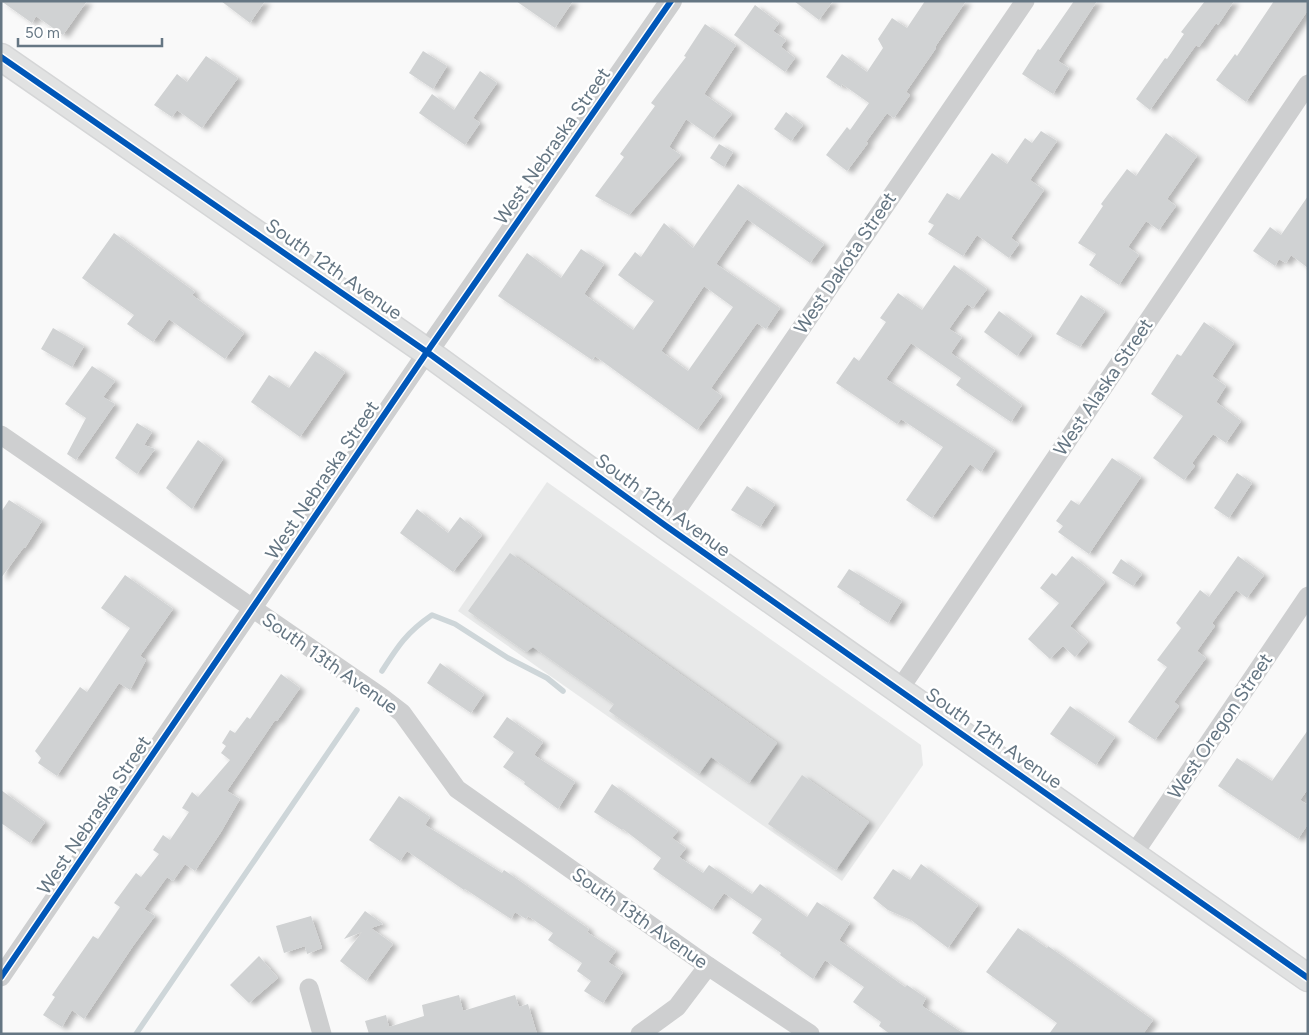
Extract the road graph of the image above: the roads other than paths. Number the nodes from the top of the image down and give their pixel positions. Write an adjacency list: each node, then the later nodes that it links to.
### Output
1 (671, 1): 5 (street, West Nebraska Street)
2 (1025, 1): 7 (street, West Dakota Street)
3 (1, 57): 5 (main road, South 12th Avenue)
4 (1308, 84): 10 (street, West Alaska Street)
5 (427, 352): 7 (main road, South 12th Avenue); 9 (street, West Nebraska Street)
6 (2, 437): 9 (street, South 13th Avenue)
7 (666, 526): 10 (main road, South 12th Avenue)
8 (1308, 596): 11 (street, West Oregon Street)
9 (253, 608): 12 (street, South 13th Avenue); 13 (street, West Nebraska Street)
10 (899, 690): 11 (main road, South 12th Avenue)
11 (1133, 855): 14 (main road, South 12th Avenue)
12 (708, 966): 17 (street); 18 (street, South 13th Avenue)
13 (1, 978)
14 (1308, 978)
15 (309, 988): 16 (street)
16 (322, 1034)
17 (640, 1034)
18 (810, 1034)

